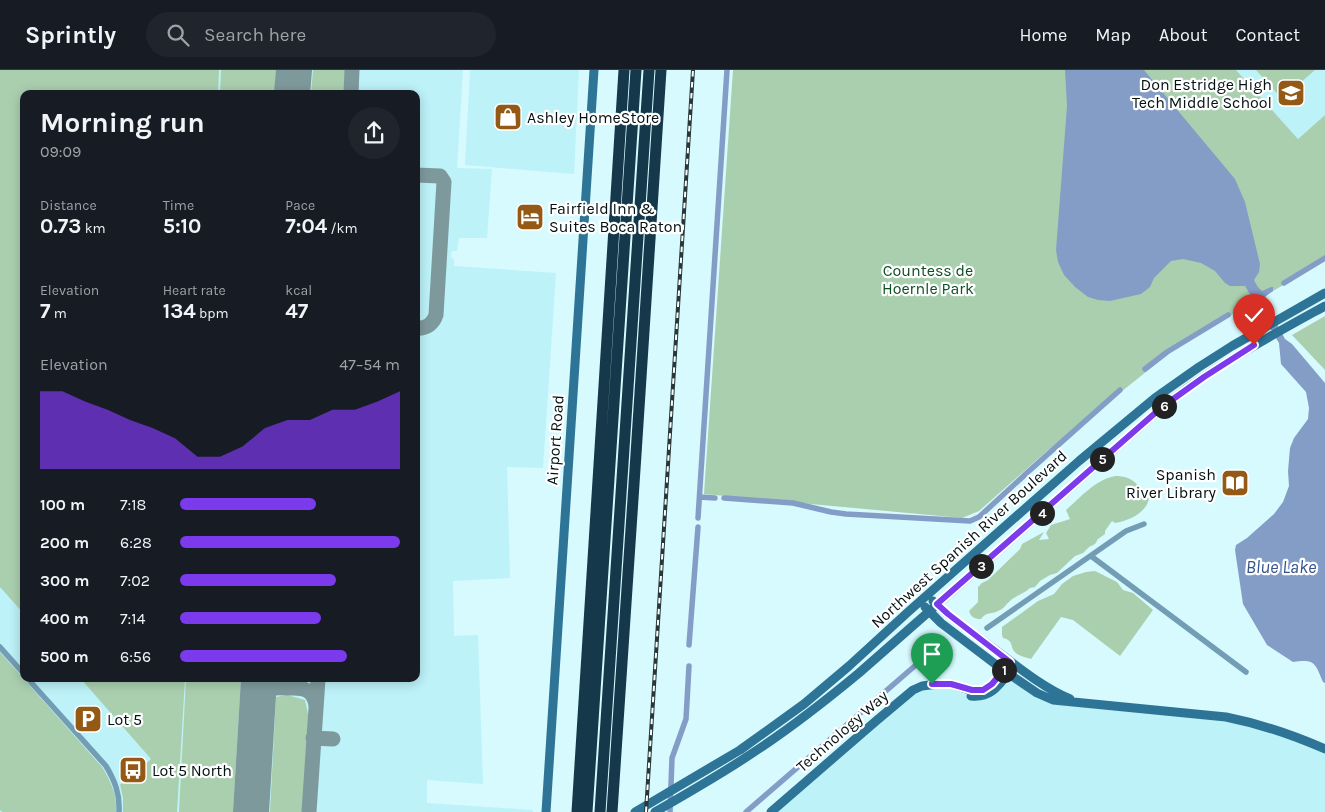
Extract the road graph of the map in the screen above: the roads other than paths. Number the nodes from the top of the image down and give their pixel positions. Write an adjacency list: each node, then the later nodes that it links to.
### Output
1 (594, 70): 29 (main road, Airport Road)
2 (624, 70): 6 (highway)
3 (636, 70): 9 (highway)
4 (649, 70): 13 (highway)
5 (661, 70): 12 (highway)
6 (611, 253): 9 (highway); 30 (highway)
7 (1325, 293): 10 (main road, Northwest Spanish River Boulevard)
8 (1325, 306): 11 (main road, Northwest Spanish River Boulevard)
9 (618, 347): 31 (highway)
10 (1151, 401): 11 (main road); 16 (main road, Northwest Spanish River Boulevard)
11 (1158, 410): 17 (main road, Northwest Spanish River Boulevard)
12 (640, 412): 13 (highway); 33 (highway)
13 (621, 489): 32 (highway)
14 (1144, 524): 15 (street)
15 (1091, 556): 19 (street); 24 (street)
16 (924, 598): 17 (main road); 18 (main road); 34 (main road, Northwest Spanish River Boulevard)
17 (937, 604): 18 (main road, Northwest Spanish River Boulevard); 21 (main road)
18 (929, 612): 23 (main road); 35 (main road, Northwest Spanish River Boulevard)
19 (987, 628)
20 (0, 647): 22 (street)
21 (1013, 663): 23 (main road, Technology Way); 26 (main road)
22 (20, 670)
23 (1006, 672): 26 (main road); 36 (main road, Technology Way)
24 (1246, 672)
25 (31, 682): 28 (street)
26 (1079, 703): 27 (main road)
27 (1325, 749)
28 (119, 812)
29 (546, 812)
30 (577, 812)
31 (587, 812)
32 (600, 812)
33 (612, 812)
34 (635, 812)
35 (655, 812)
36 (771, 812)

